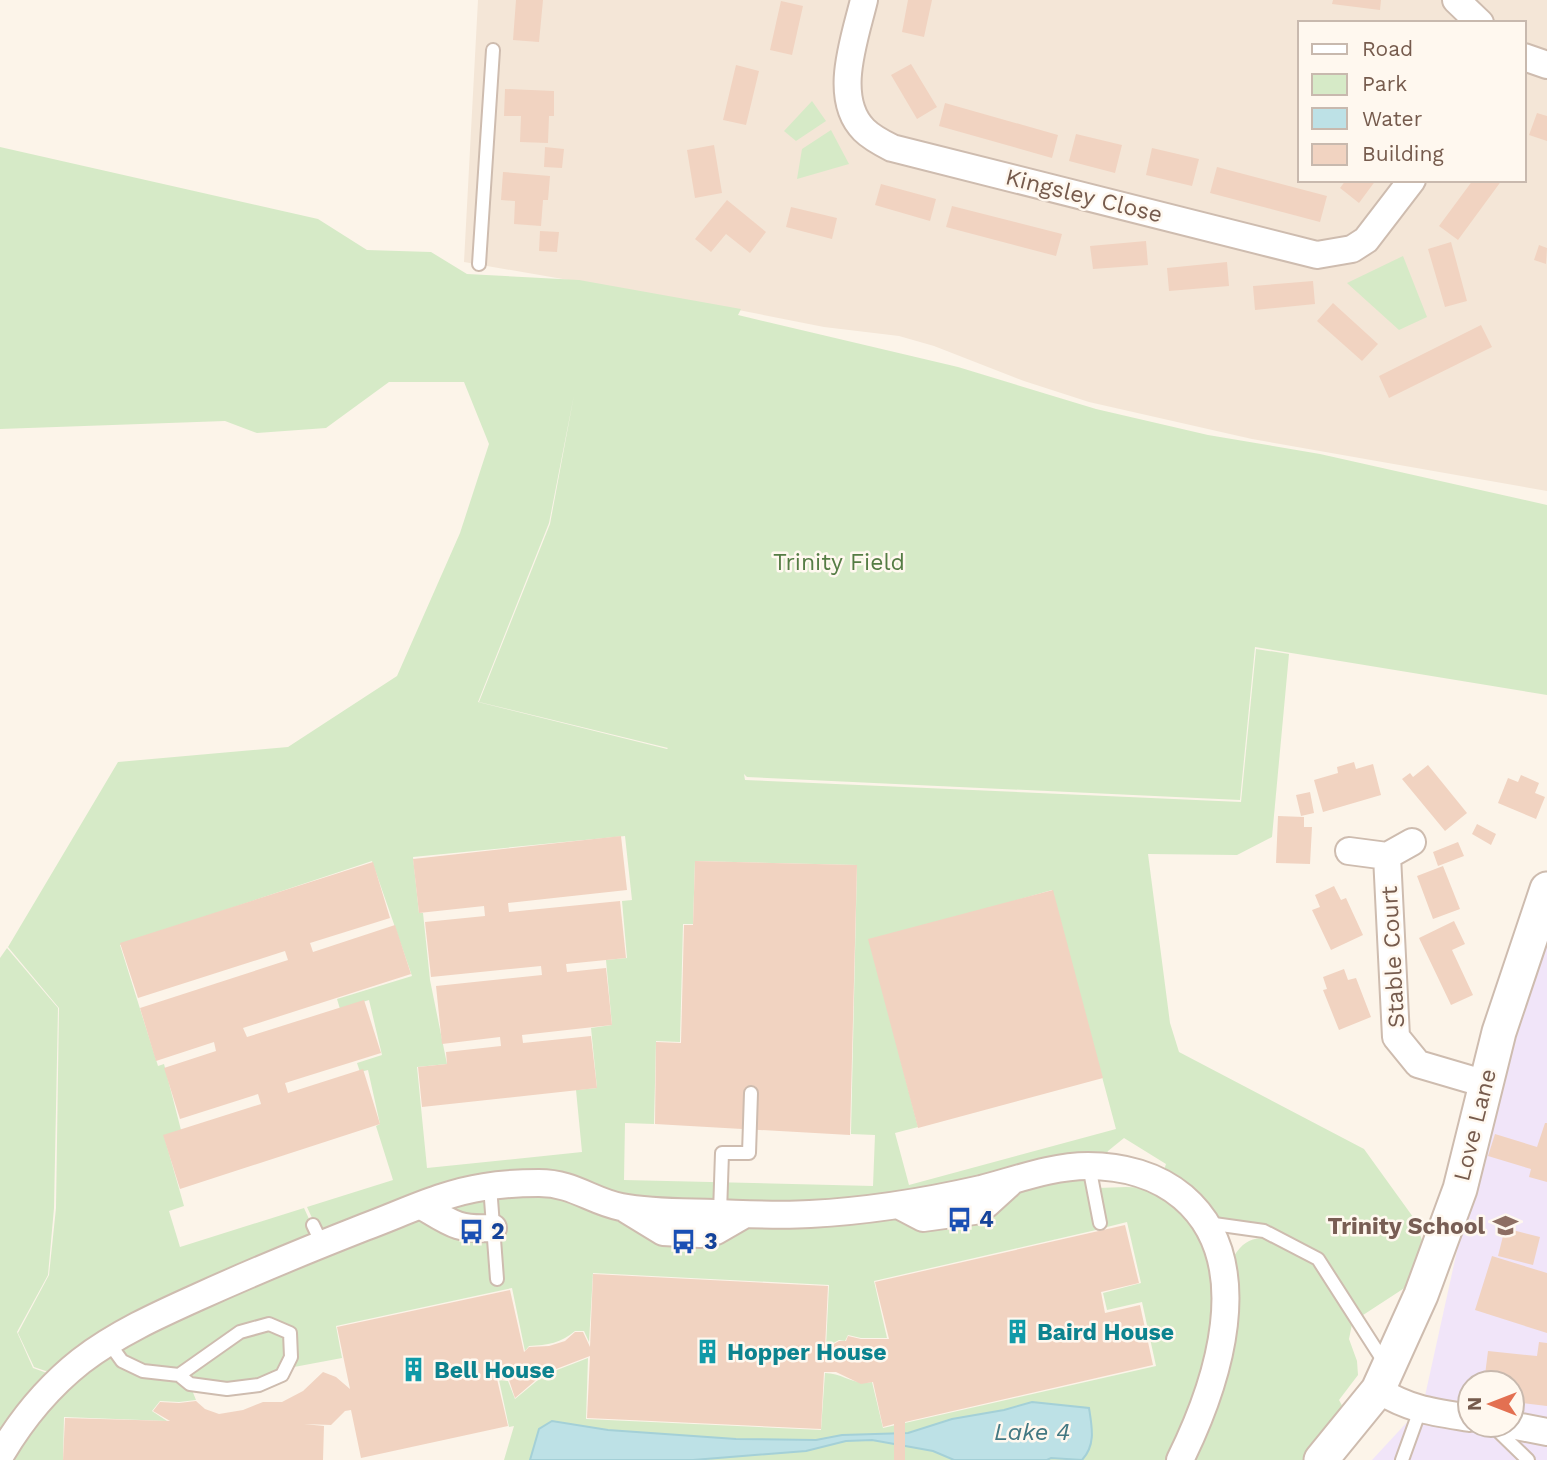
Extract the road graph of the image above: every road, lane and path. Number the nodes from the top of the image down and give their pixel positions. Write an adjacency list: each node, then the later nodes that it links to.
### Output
1 (864, 0): 7 (street, Kingsley Close)
2 (1457, 0): 3 (street)
3 (1478, 21)
4 (493, 50): 8 (lane)
5 (1526, 58): 6 (street)
6 (1547, 65)
7 (1410, 182)
8 (479, 264)
9 (1412, 842): 11 (street, Stable Court)
10 (1349, 851): 11 (street, Stable Court)
11 (1387, 856): 13 (street, Stable Court)
12 (1547, 889): 13 (street, Love Lane)
13 (1486, 1084): 25 (street, Love Lane)
14 (751, 1093): 18 (lane)
15 (1089, 1166): 18 (street); 19 (lane); 20 (street)
16 (497, 1180): 17 (street); 18 (street); 21 (lane)
17 (422, 1206): 21 (street); 23 (street)
18 (732, 1214)
19 (1100, 1223)
20 (1207, 1223): 25 (lane); 32 (street)
21 (493, 1228): 22 (lane)
22 (497, 1279)
23 (109, 1343): 24 (lane); 31 (street)
24 (179, 1375): 24 (lane)
25 (1383, 1379): 26 (street); 33 (street, Love Lane)
26 (1420, 1410): 27 (street); 34 (lane)
27 (1456, 1416)
28 (1526, 1428): 29 (street)
29 (1547, 1432)
30 (1506, 1439): 35 (lane)
31 (0, 1456)
32 (1180, 1460)
33 (1321, 1460)
34 (1402, 1460)
35 (1528, 1460)

